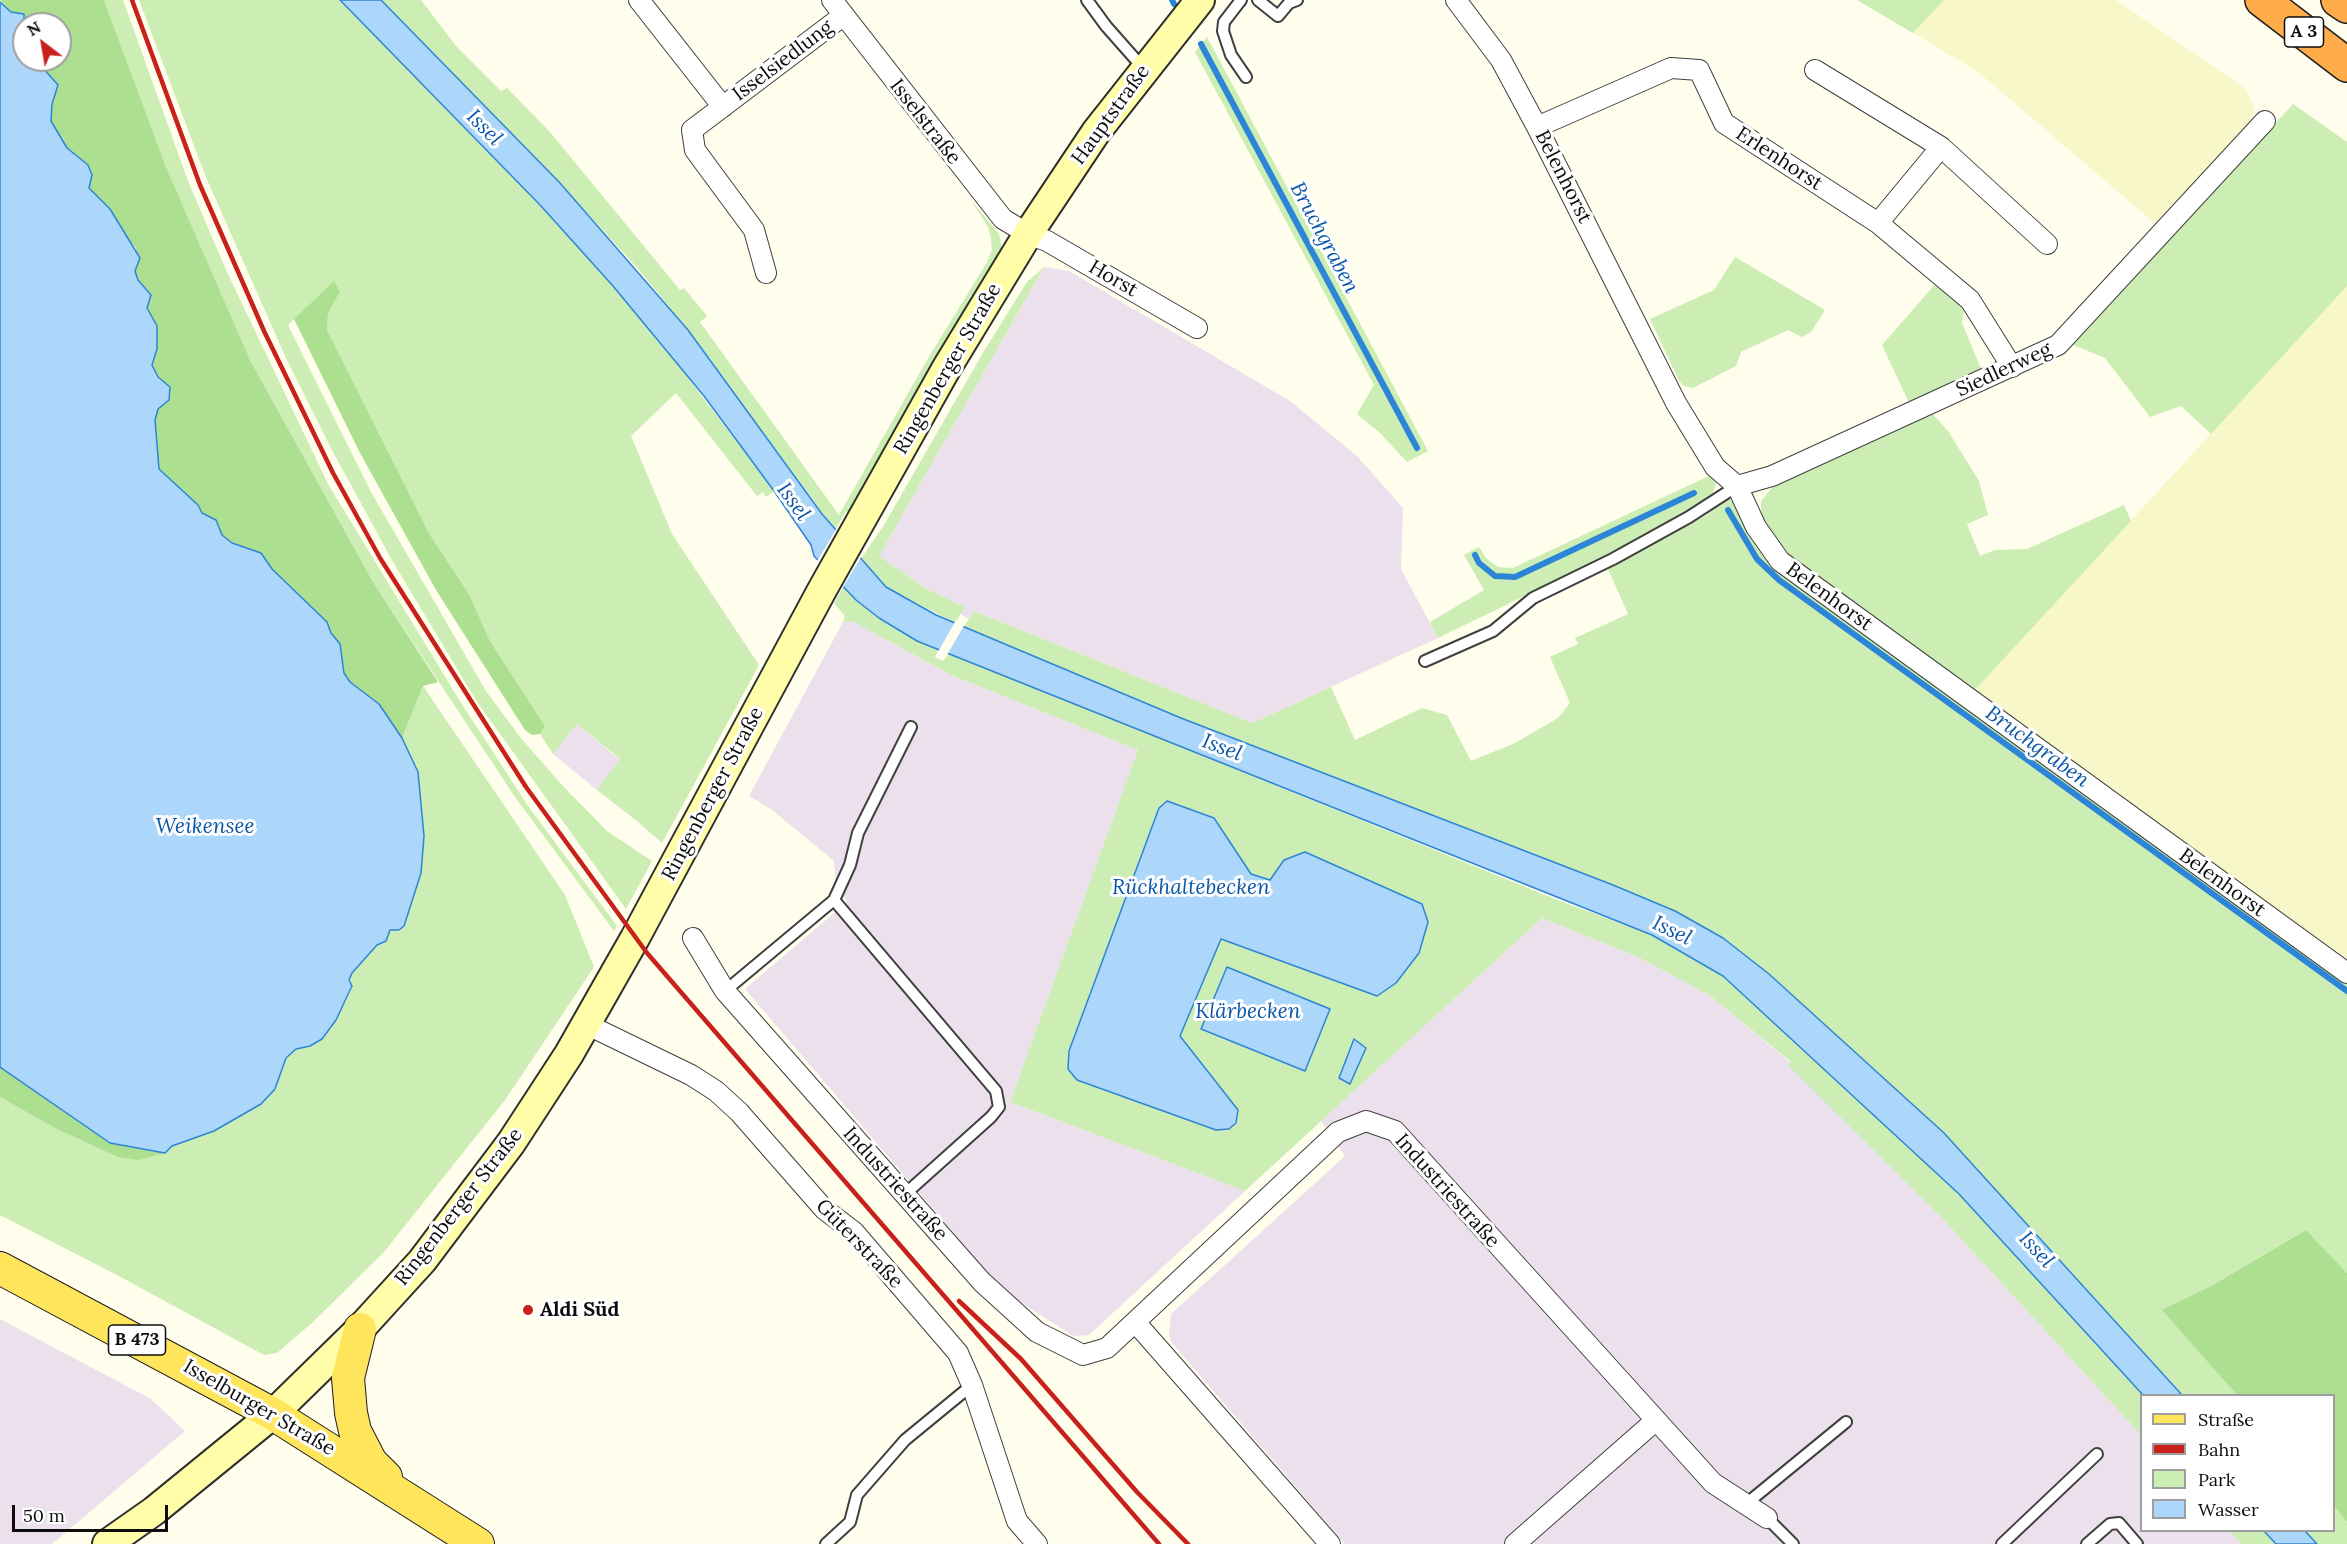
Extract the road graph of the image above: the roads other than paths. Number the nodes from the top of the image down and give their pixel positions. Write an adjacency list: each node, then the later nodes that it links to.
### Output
1 (639, 0): 16 (street, Isselsiedlung)
2 (1087, 0): 13 (lane)
3 (1200, 0): 13 (main road, Hauptstraße)
4 (1241, 0): 15 (lane)
5 (1258, 0): 6 (lane)
6 (1298, 0)
7 (1456, 0): 18 (street, Belenhorst)
8 (2262, 0): 12 (highway, A 3)
9 (2338, 0): 10 (highway, A 3)
10 (2347, 6)
11 (838, 8): 16 (street, Isselsiedlung); 21 (street, Isselstraße)
12 (2347, 65)
13 (1144, 69): 21 (main road, Hauptstraße)
14 (1815, 70): 19 (street)
15 (1246, 77)
16 (723, 107): 23 (street, Isselsiedlung)
17 (2265, 121): 25 (street, Siedlerweg)
18 (1538, 127): 20 (street, Erlenhorst); 26 (street, Belenhorst)
19 (1941, 147): 20 (street); 22 (street)
20 (1878, 223): 25 (street, Erlenhorst)
21 (1028, 234): 24 (street, Horst); 33 (main road, Ringenberger Straße)
22 (2047, 244)
23 (766, 273)
24 (1197, 328)
25 (2012, 367): 26 (street, Siedlerweg)
26 (1737, 486): 27 (lane); 31 (street, Belenhorst)
27 (1425, 661)
28 (911, 727): 29 (lane)
29 (834, 900): 32 (lane); 34 (lane)
30 (693, 938): 32 (street, Industriestraße)
31 (2347, 973)
32 (725, 991): 34 (street, Industriestraße)
33 (586, 1024): 37 (main road, Ringenberger Straße); 38 (street, Güterstraße)
34 (904, 1194): 36 (street, Industriestraße)
35 (0, 1269): 39 (main road, Isselburger Straße / B 473)
36 (1136, 1323): 40 (street, Industriestraße); 50 (street)
37 (360, 1329): 39 (main road, Ringenberger Straße); 43 (main road, Ringenberger Straße / B 473)
38 (972, 1384): 48 (lane); 49 (street, Güterstraße)
39 (273, 1414): 43 (main road, Isselburger Straße / B 473); 46 (main road, Ringenberger Straße)
40 (1655, 1421): 44 (street, Industriestraße); 51 (street)
41 (1846, 1422): 44 (lane)
42 (2097, 1454): 53 (lane)
43 (413, 1502): 47 (main road, Isselburger Straße / B 473)
44 (1746, 1504): 45 (street, Industriestraße)
45 (1767, 1518): 52 (lane)
46 (107, 1544)
47 (478, 1544)
48 (826, 1544)
49 (1037, 1544)
50 (1330, 1544)
51 (1515, 1544)
52 (1793, 1544)
53 (2002, 1544)
54 (2087, 1544): 55 (lane)
55 (2137, 1544)

